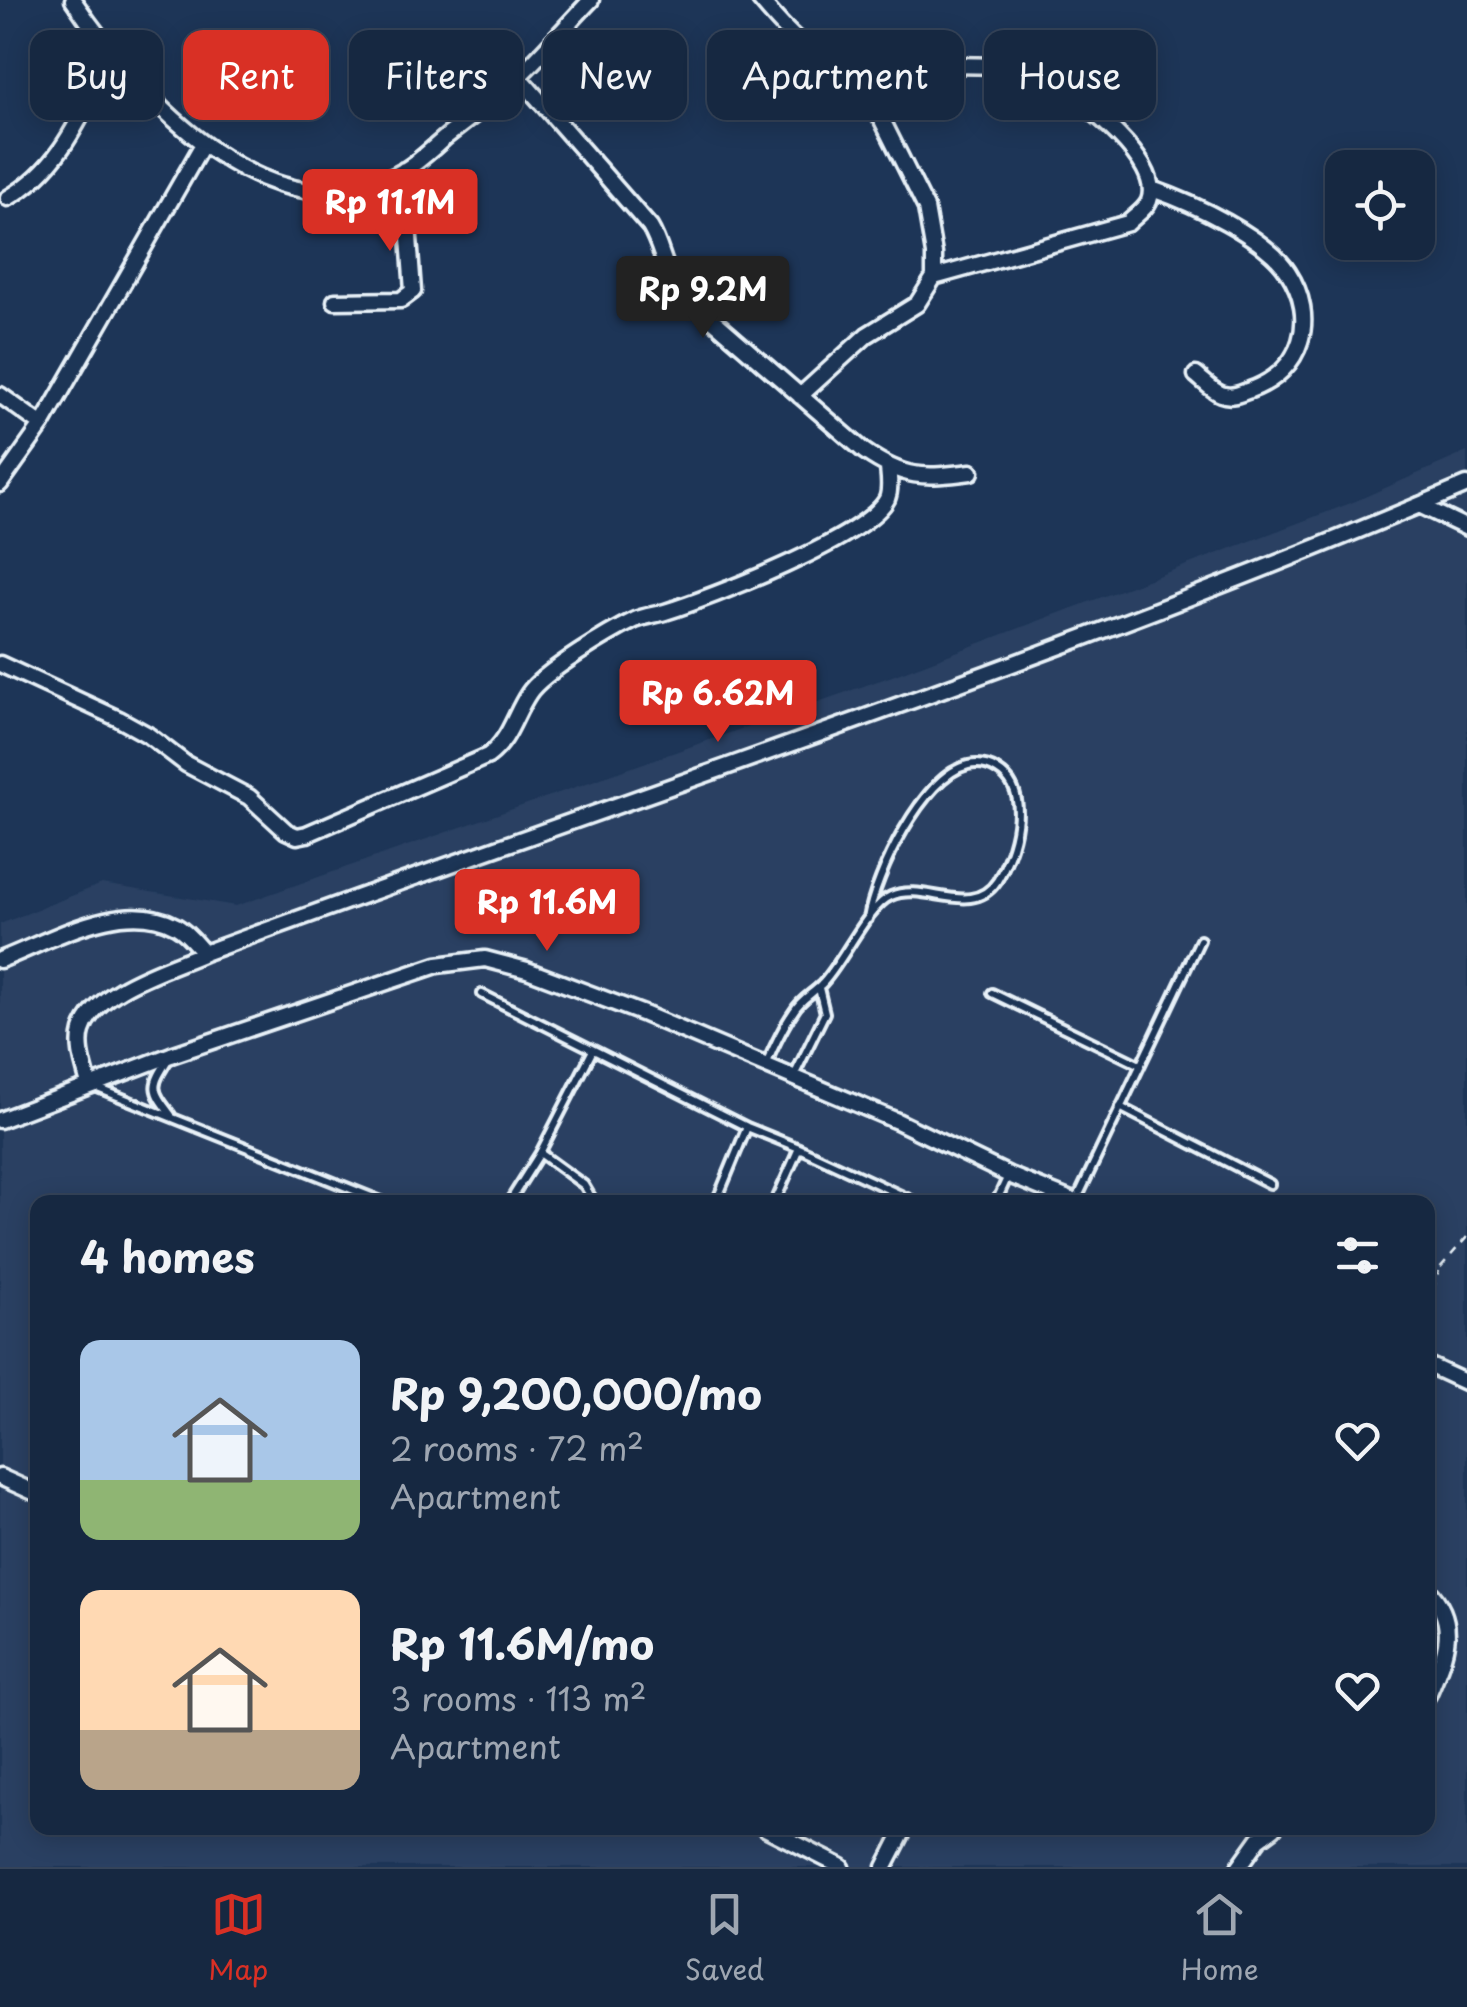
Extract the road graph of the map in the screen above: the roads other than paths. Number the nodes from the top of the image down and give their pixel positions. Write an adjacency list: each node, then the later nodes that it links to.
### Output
1 (73, 0): 4 (street)
2 (591, 0): 7 (street)
3 (760, 0): 5 (street)
4 (94, 30)
5 (786, 30)
6 (964, 65): 15 (street)
7 (523, 71)
8 (523, 82): 21 (street)
9 (163, 108): 13 (street)
10 (77, 120): 16 (street)
11 (467, 120): 14 (street)
12 (882, 120): 17 (street)
13 (203, 144): 14 (street); 22 (street)
14 (404, 170): 18 (street)
15 (1152, 188): 17 (street); 19 (street)
16 (8, 198)
17 (934, 277): 21 (street)
18 (335, 301)
19 (1196, 374)
20 (0, 396): 22 (street)
21 (800, 396): 23 (street)
22 (42, 425): 25 (street)
23 (888, 468): 24 (street); 29 (street)
24 (970, 472)
25 (0, 484)
26 (1467, 485): 27 (street)
27 (1420, 505): 28 (street); 32 (street)
28 (1467, 528)
29 (0, 664)
30 (868, 919): 30 (lane); 34 (lane)
31 (1200, 940): 39 (lane)
32 (204, 953): 33 (street); 42 (street)
33 (0, 960)
34 (819, 988): 40 (lane); 41 (lane)
35 (992, 993): 39 (lane)
36 (482, 994): 37 (lane)
37 (593, 1050): 46 (lane); 48 (lane)
38 (171, 1055): 40 (street); 42 (street); 44 (lane)
39 (1140, 1064): 43 (lane)
40 (765, 1066): 41 (street)
41 (793, 1078): 49 (street)
42 (89, 1084): 44 (lane); 45 (street)
43 (1120, 1107): 50 (lane); 59 (lane)
44 (172, 1116): 51 (lane)
45 (0, 1120)
46 (747, 1128): 47 (lane); 54 (lane)
47 (799, 1148): 55 (lane); 56 (lane)
48 (540, 1153): 52 (lane); 53 (lane)
49 (1008, 1175): 57 (lane); 58 (street)
50 (1270, 1184)
51 (367, 1195)
52 (513, 1195)
53 (590, 1195)
54 (719, 1195)
55 (777, 1195)
56 (901, 1195)
57 (999, 1195)
58 (1058, 1195)
59 (1079, 1195)
60 (1435, 1368): 61 (street)
61 (1467, 1383)
62 (0, 1477): 63 (street)
63 (30, 1490)
64 (1435, 1600): 65 (street)
65 (1435, 1678)
66 (779, 1835): 69 (street)
67 (902, 1835): 70 (street)
68 (1264, 1835): 71 (street)
69 (842, 1867)
70 (886, 1867)
71 (1239, 1867)

